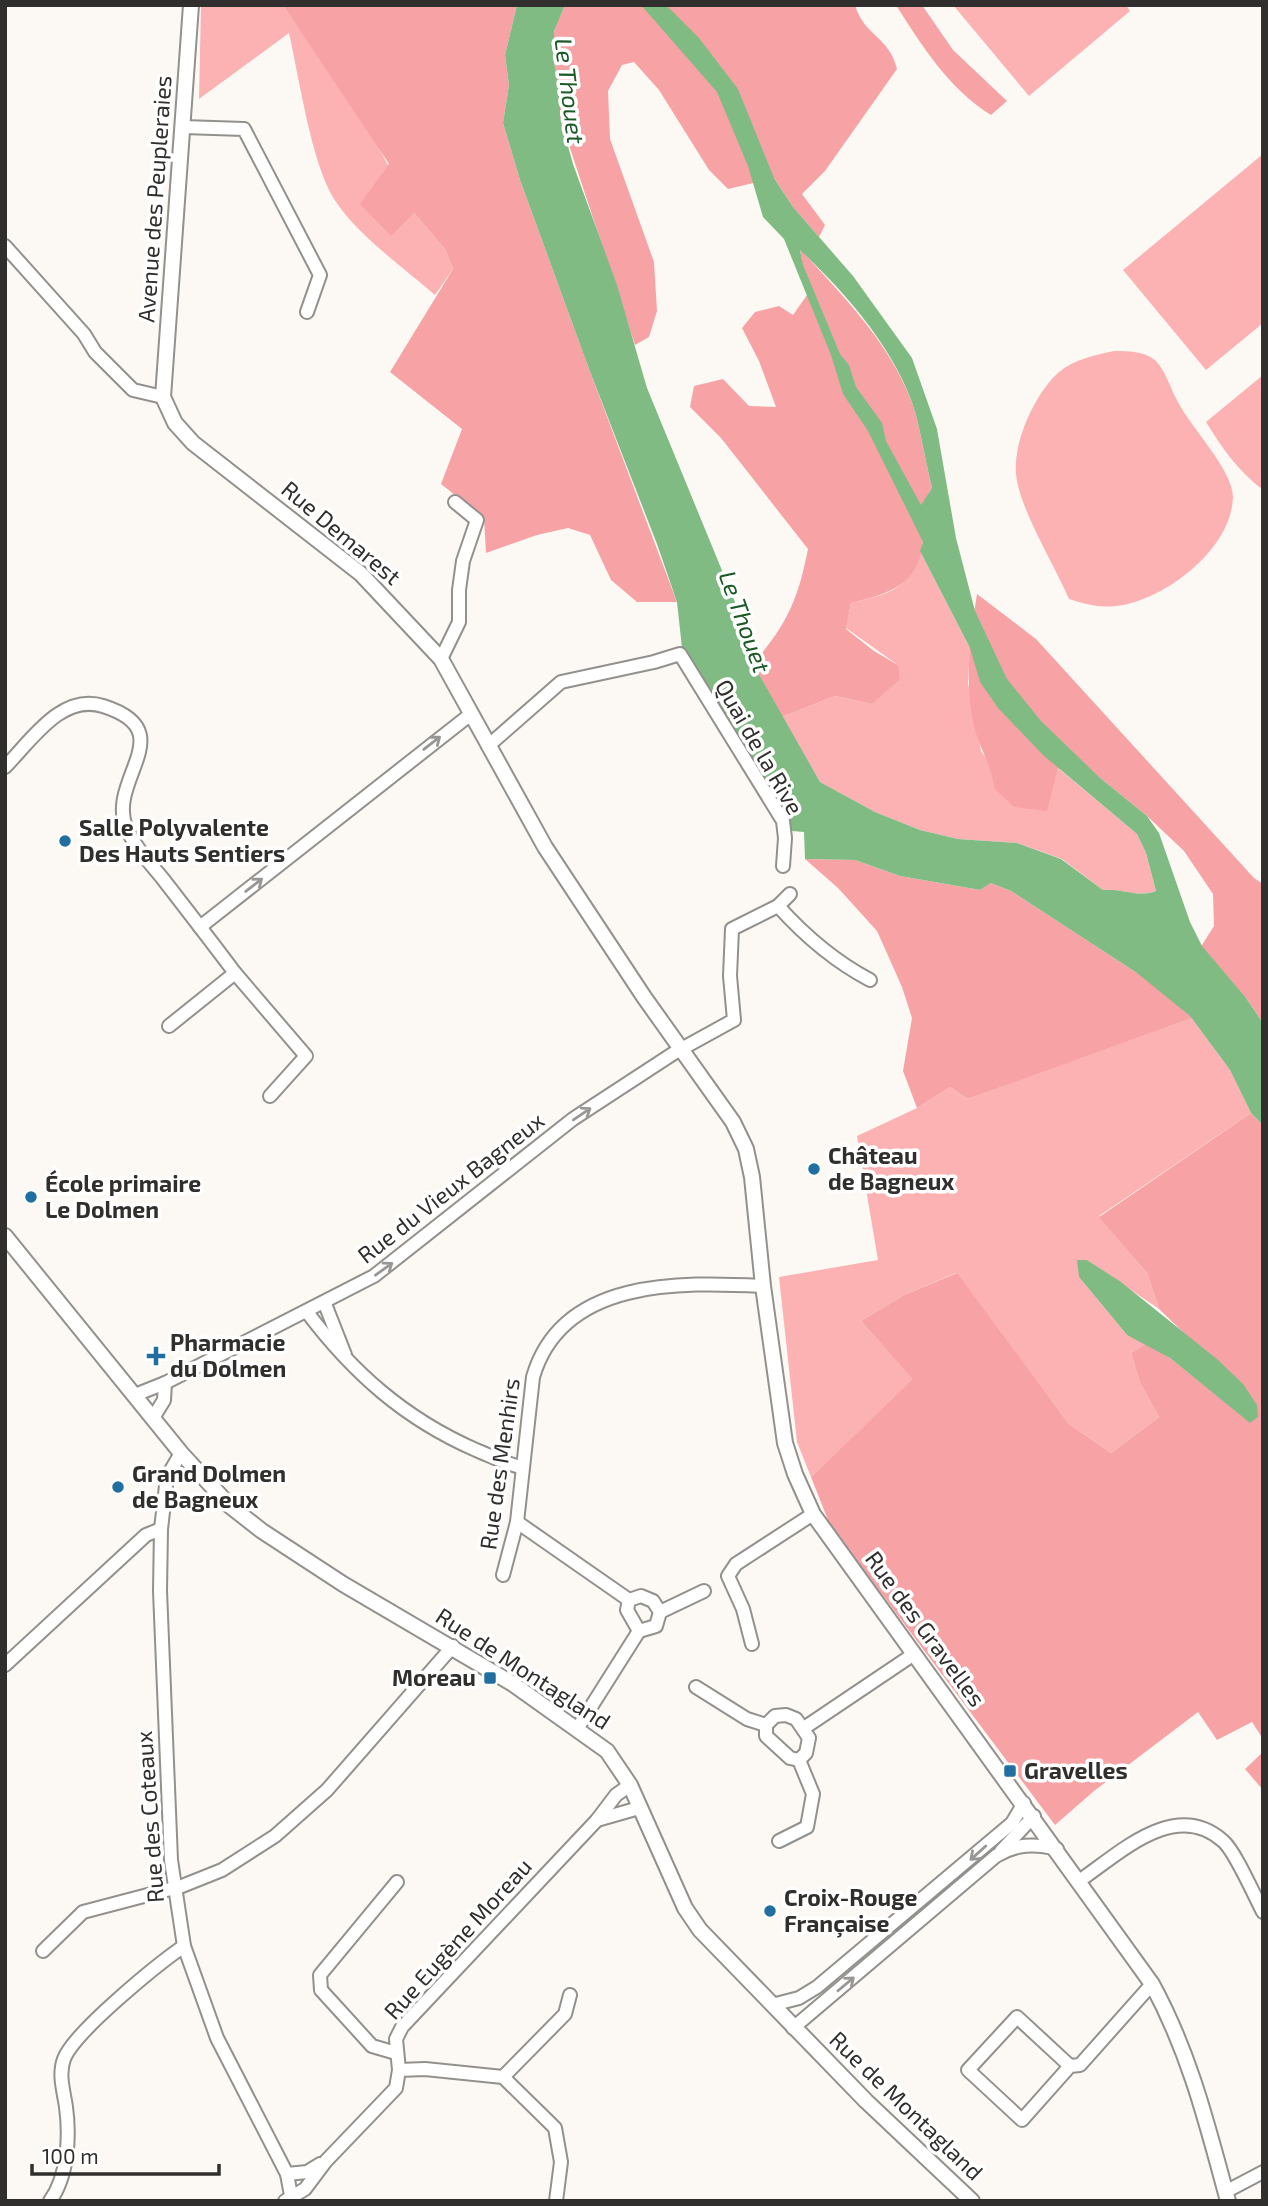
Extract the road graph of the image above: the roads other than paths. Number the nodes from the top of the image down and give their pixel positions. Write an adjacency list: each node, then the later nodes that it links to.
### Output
1 (191, 5): 2 (street, Avenue des Peupleraies)
2 (183, 127): 4 (street); 5 (street, Avenue des Peupleraies)
3 (5, 246): 5 (street)
4 (307, 312)
5 (163, 397): 7 (street, Rue Demarest)
6 (455, 502): 7 (street)
7 (441, 659): 8 (street, Rue Demarest)
8 (471, 714): 9 (street, Rue Demarest); 14 (street, one-way to 8)
9 (488, 746): 11 (street, Quai de la Rive); 18 (street, Rue Demarest)
10 (5, 767): 14 (street)
11 (783, 866)
12 (790, 894): 13 (street)
13 (778, 906): 16 (street); 18 (street, Rue du Vieux Bagneux)
14 (200, 927): 15 (street)
15 (235, 973): 17 (street); 19 (street)
16 (870, 979)
17 (169, 1026)
18 (681, 1050): 21 (street, Rue des Gravelles); 22 (street, Rue du Vieux Bagneux, one-way to 18)
19 (270, 1096)
20 (5, 1236): 26 (street, Rue de Montagland)
21 (763, 1286): 29 (street, Rue des Menhirs); 30 (street, Rue des Gravelles)
22 (325, 1304): 23 (street, Rue du Vieux Bagneux); 24 (street)
23 (307, 1312): 24 (street); 25 (street, Rue du Vieux Bagneux)
24 (346, 1356): 29 (street)
25 (165, 1383): 26 (street, Rue du Vieux Bagneux); 27 (street)
26 (135, 1395): 27 (street, Rue de Montagland)
27 (153, 1418): 28 (street, Rue de Montagland)
28 (181, 1453): 32 (street, Rue des Coteaux); 39 (street, Rue de Montagland)
29 (521, 1467): 31 (street, Rue des Menhirs)
30 (813, 1514): 38 (street); 40 (street, Rue des Gravelles)
31 (517, 1522): 33 (street, Rue des Menhirs); 35 (street)
32 (161, 1529): 41 (street); 57 (street, Rue des Coteaux)
33 (503, 1574)
34 (704, 1591): 36 (street)
35 (629, 1600): 36 (street); 37 (street)
36 (660, 1612): 37 (street)
37 (639, 1631): 45 (street)
38 (752, 1644)
39 (453, 1646): 45 (street, Rue de Montagland); 57 (street)
40 (914, 1654): 44 (street); 48 (street, Rue des Gravelles)
41 (5, 1665)
42 (696, 1687): 43 (street)
43 (766, 1725): 44 (street); 46 (street)
44 (804, 1728): 46 (street)
45 (577, 1729): 47 (street, Rue de Montagland)
46 (799, 1760): 52 (street)
47 (629, 1785): 49 (street, Rue de Montagland); 51 (street, Rue Eugène Moreau)
48 (1024, 1803): 50 (street, Rue des Gravelles); 62 (street, one-way to 62)
49 (639, 1808): 51 (street); 64 (street, Rue de Montagland)
50 (1034, 1816): 53 (street, Rue des Gravelles); 54 (street)
51 (597, 1820): 66 (street, Rue Eugène Moreau)
52 (779, 1841)
53 (1057, 1849): 54 (street); 55 (street, Rue des Gravelles)
54 (996, 1856): 65 (street, one-way to 54)
55 (1079, 1881): 58 (street); 61 (street, Rue des Gravelles)
56 (397, 1882): 66 (street)
57 (175, 1888): 59 (street, Rue des Coteaux); 60 (street)
58 (1263, 1912)
59 (184, 1946): 72 (street, Rue des Coteaux); 75 (street)
60 (43, 1951)
61 (1152, 1984): 67 (street); 73 (street, Rue des Gravelles)
62 (817, 1987): 64 (street); 65 (street)
63 (570, 1995): 69 (street)
64 (772, 2005): 65 (street, Rue de Montagland)
65 (789, 2023): 77 (street, Rue de Montagland)
66 (396, 2053): 68 (street, Rue Eugène Moreau)
67 (1070, 2066): 67 (street)
68 (400, 2070): 69 (street); 70 (street)
69 (503, 2077): 76 (street)
70 (326, 2161): 72 (street); 74 (street)
71 (1263, 2172): 73 (street)
72 (287, 2174): 74 (street, Rue des Coteaux)
73 (1226, 2196)
74 (289, 2199)
75 (50, 2201)
76 (556, 2201)
77 (972, 2201)

